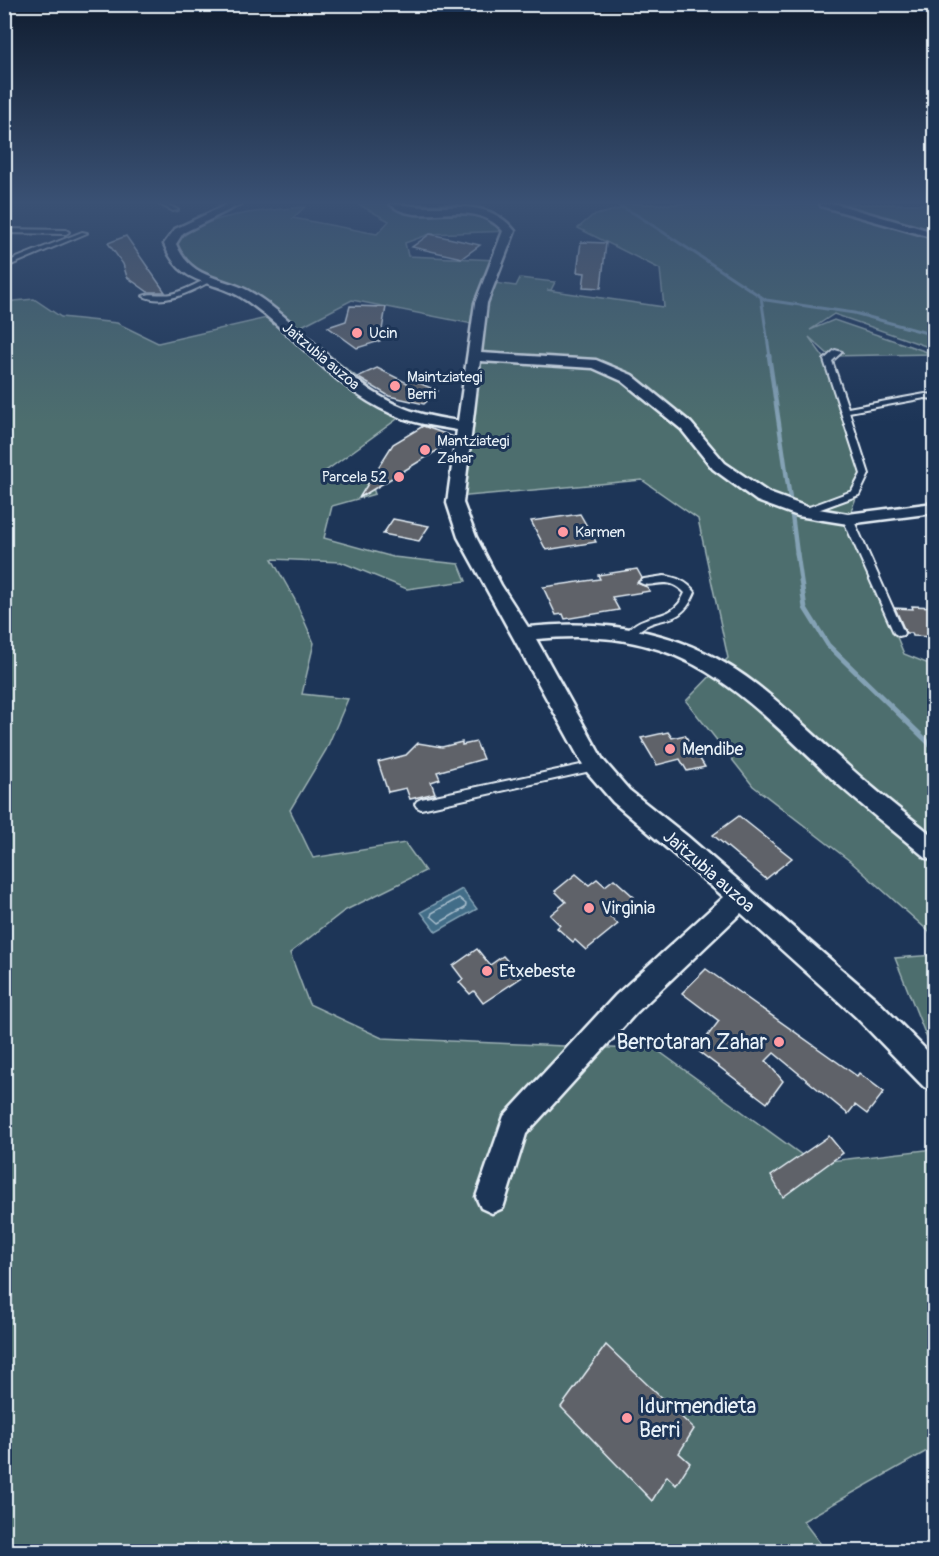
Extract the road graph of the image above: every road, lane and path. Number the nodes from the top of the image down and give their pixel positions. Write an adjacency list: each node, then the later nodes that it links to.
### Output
1 (198, 277): 3 (street, Jaitzubia auzoa)
2 (489, 277): 6 (street, Jaitzubia auzoa)
3 (207, 281): 4 (lane); 9 (street, Jaitzubia auzoa)
4 (146, 296)
5 (838, 352): 8 (lane)
6 (476, 357): 9 (street, Jaitzubia auzoa); 11 (street)
7 (934, 397): 8 (lane)
8 (844, 411): 11 (lane)
9 (464, 427): 15 (street, Jaitzubia auzoa)
10 (934, 508): 12 (street)
11 (804, 512): 12 (street)
12 (848, 519): 14 (lane)
13 (644, 582): 16 (lane)
14 (899, 633)
15 (523, 634): 16 (street); 17 (street, Jaitzubia auzoa)
16 (630, 634): 19 (street)
17 (595, 766): 18 (lane); 20 (street, Jaitzubia auzoa)
18 (421, 804)
19 (934, 851)
20 (740, 898): 21 (street, Jaitzubia auzoa); 22 (street)
21 (934, 1077)
22 (492, 1197)

